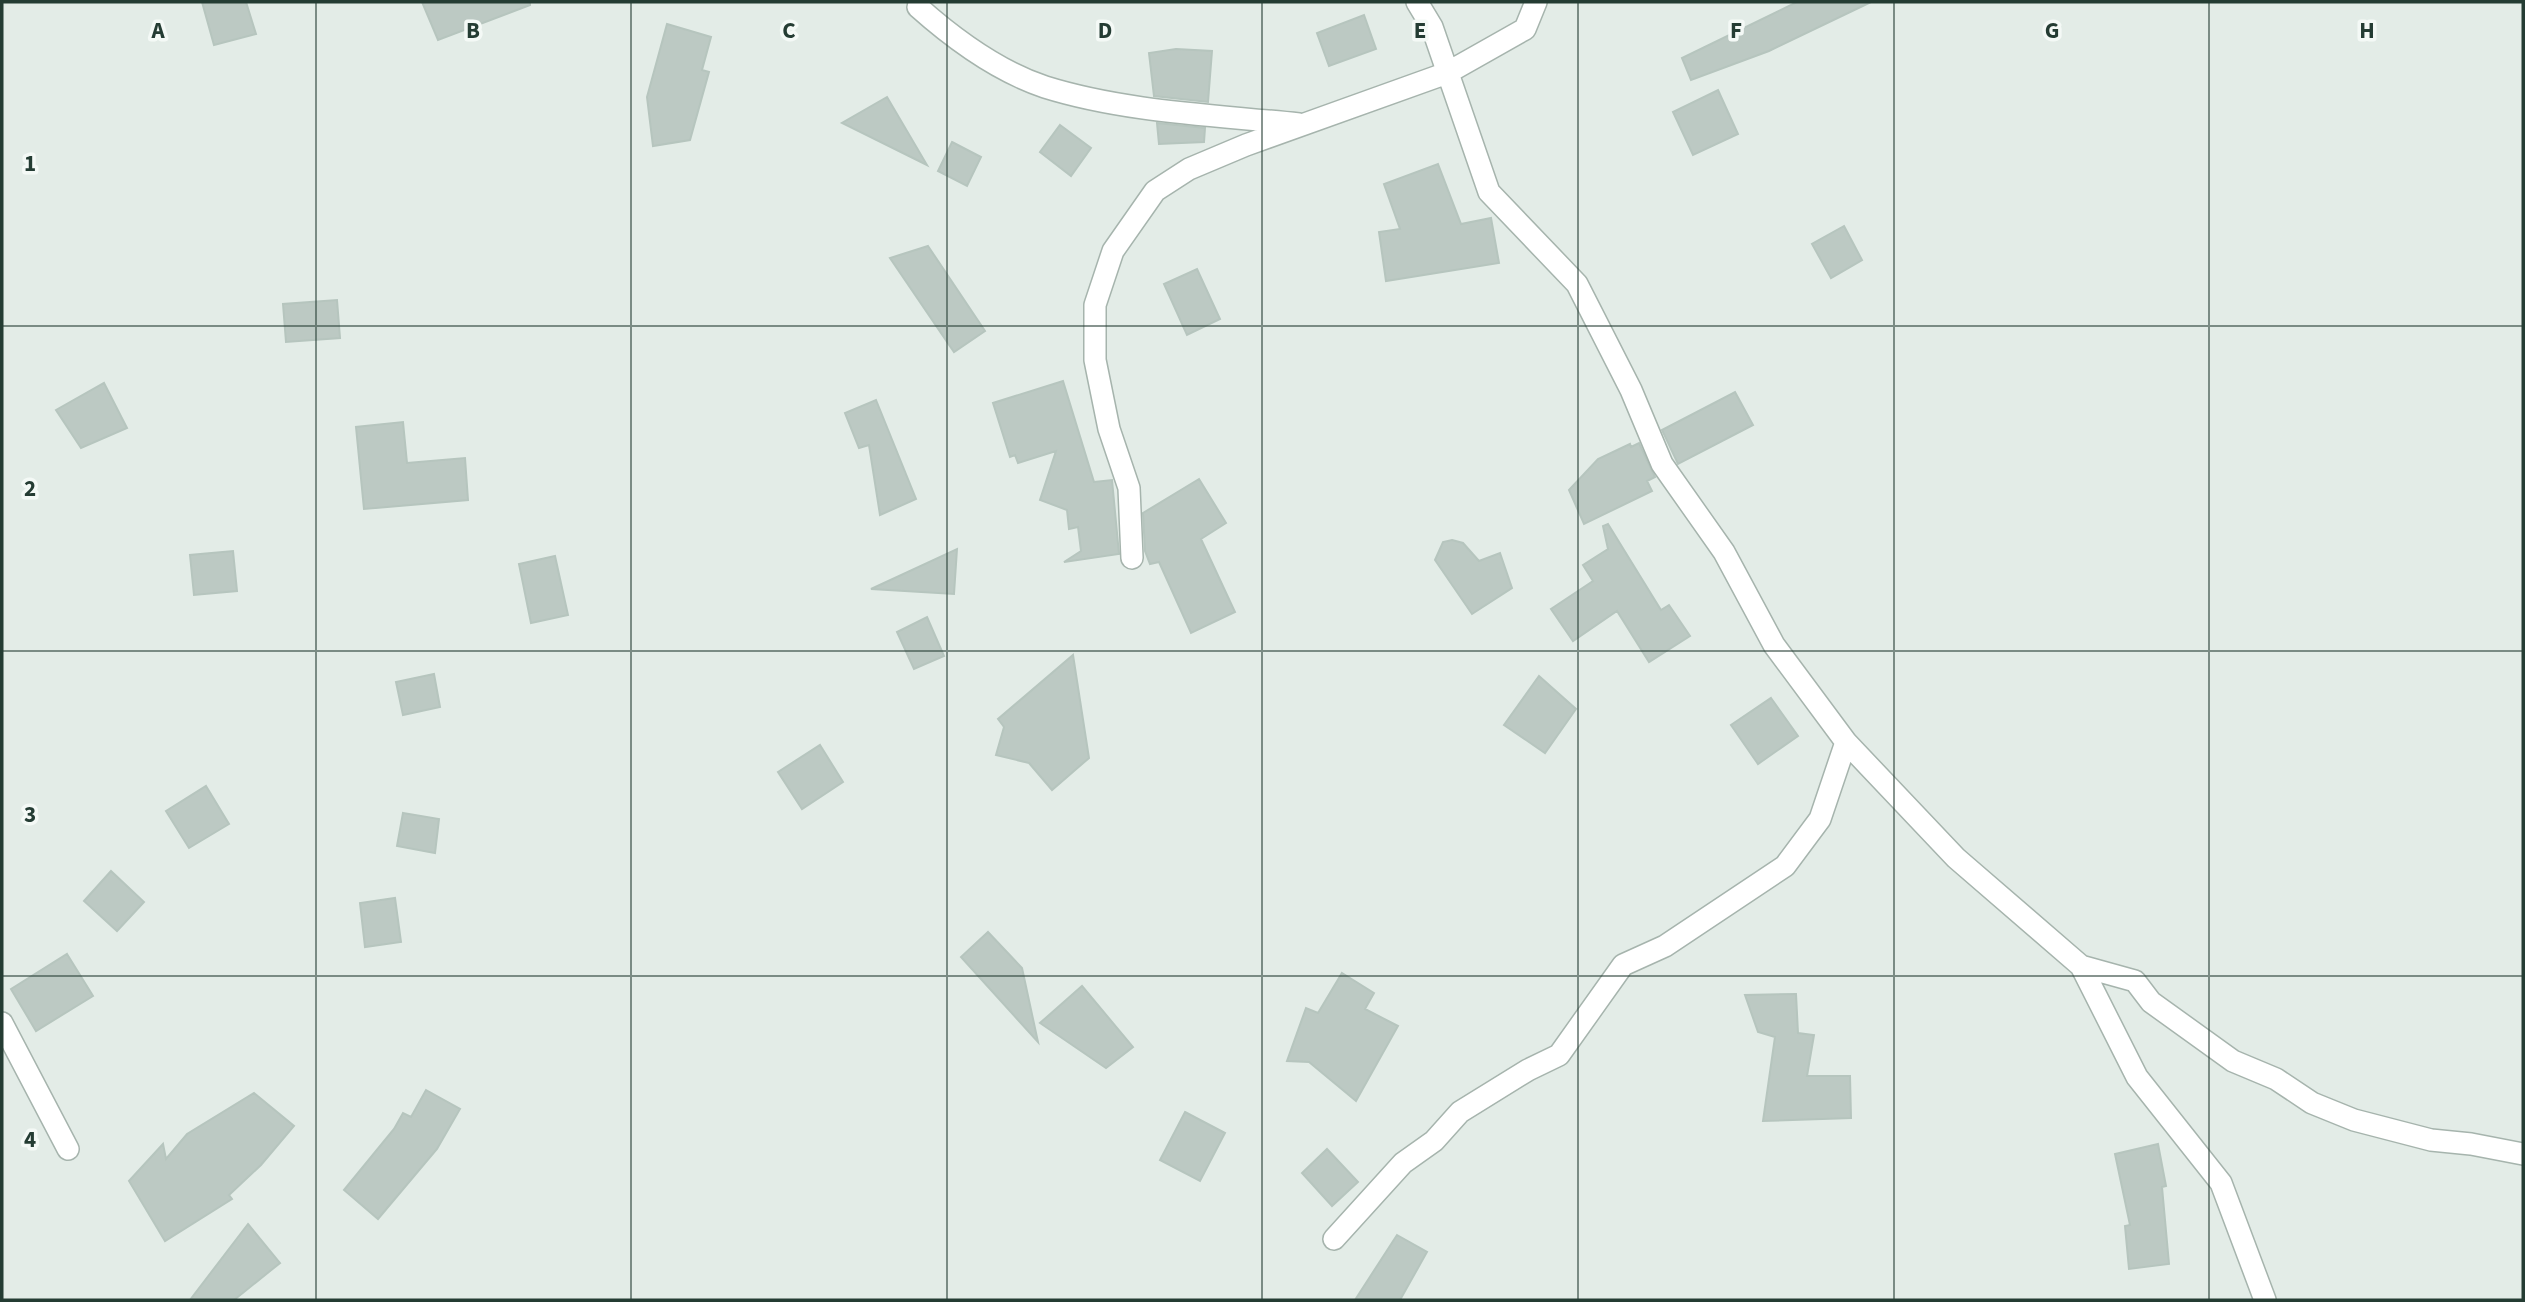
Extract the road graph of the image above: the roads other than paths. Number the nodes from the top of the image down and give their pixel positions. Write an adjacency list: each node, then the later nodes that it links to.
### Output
1 (1417, 2): 4 (street)
2 (1536, 2): 4 (street)
3 (918, 8): 5 (street)
4 (1447, 73): 5 (street); 7 (street)
5 (1308, 125): 6 (street)
6 (1132, 558)
7 (1846, 742): 8 (street); 12 (street)
8 (2081, 966): 11 (street); 13 (street)
9 (2, 1023): 10 (street)
10 (68, 1149)
11 (2523, 1154)
12 (1334, 1239)
13 (2265, 1300)

